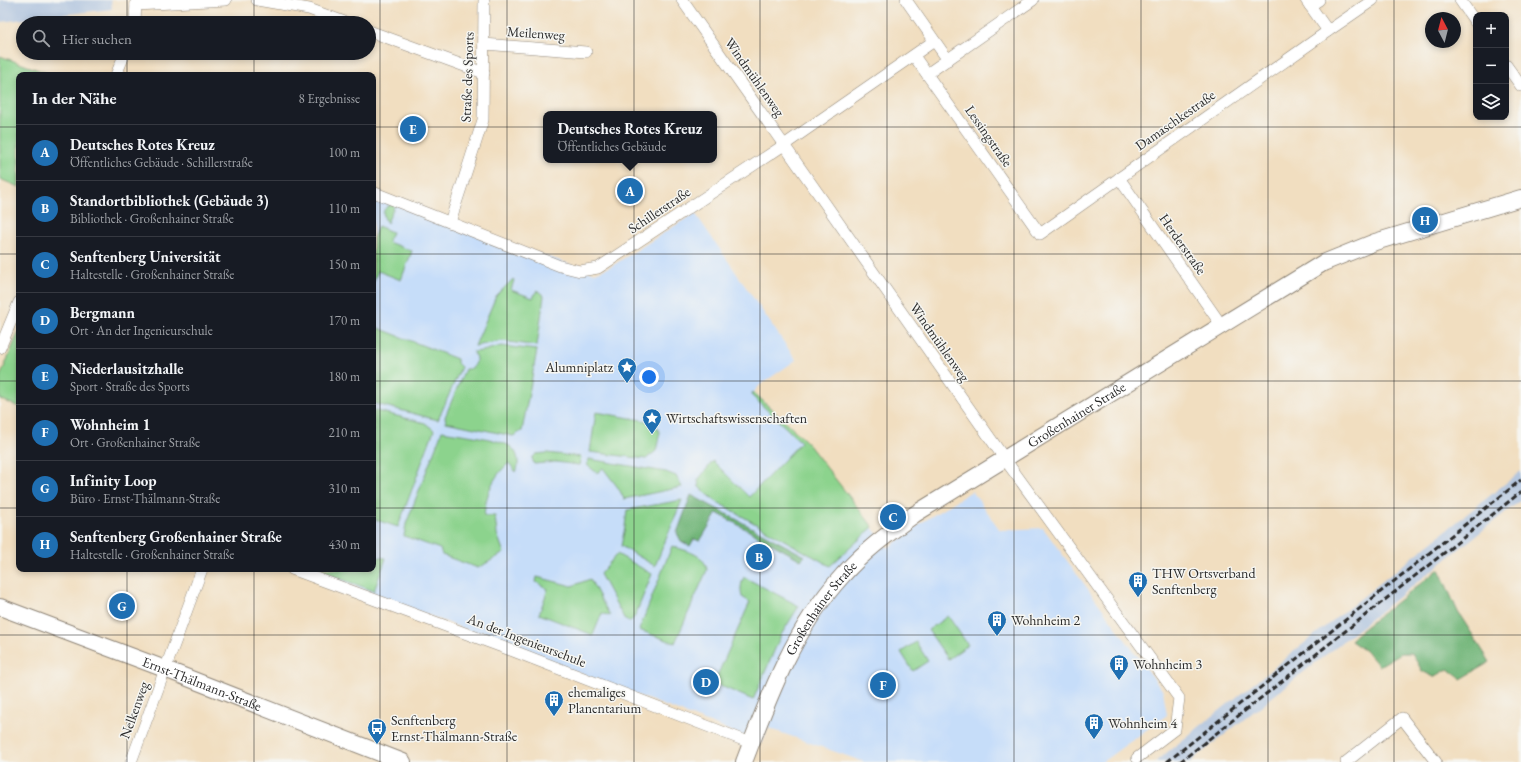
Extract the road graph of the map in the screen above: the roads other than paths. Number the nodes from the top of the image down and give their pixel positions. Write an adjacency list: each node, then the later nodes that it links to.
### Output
1 (226, 0): 9 (street)
2 (256, 0): 11 (street)
3 (484, 0): 18 (street, Straße des Sports)
4 (682, 0): 28 (street, Windmühlenweg)
5 (906, 0): 17 (street)
6 (1033, 0): 22 (street)
7 (1373, 0): 15 (street, Damaschkestraße)
8 (1460, 0): 14 (street)
9 (136, 2): 12 (street)
10 (1312, 2): 15 (street)
11 (310, 4): 13 (street)
12 (135, 16)
13 (333, 16)
14 (1473, 19)
15 (1328, 31): 29 (street, Damaschkestraße)
16 (376, 34): 25 (street)
17 (934, 42): 20 (street, Schillerstraße); 22 (street)
18 (484, 44): 19 (street, Meilenweg); 25 (street, Straße des Sports)
19 (586, 52)
20 (914, 56): 26 (street, Lessingstraße); 28 (street, Schillerstraße)
21 (122, 60): 24 (street)
22 (948, 60): 26 (street)
23 (1509, 69): 27 (street)
24 (117, 72)
25 (484, 73): 32 (street, Straße des Sports)
26 (927, 74): 33 (street, Lessingstraße)
27 (1521, 86)
28 (784, 144): 32 (street, Schillerstraße); 37 (street, Windmühlenweg)
29 (1119, 178): 33 (street, Damaschkestraße); 35 (street, Herderstraße)
30 (376, 193): 32 (street, Schillerstraße)
31 (1521, 198): 35 (main road, Großenhainer Straße)
32 (450, 222)
33 (1040, 234)
34 (16, 309): 36 (street)
35 (1222, 326): 37 (main road, Großenhainer Straße)
36 (0, 348)
37 (1004, 458): 42 (main road, Großenhainer Straße); 43 (street, Windmühlenweg)
38 (201, 572): 41 (street)
39 (300, 572): 42 (street, An der Ingenieurschule)
40 (0, 607): 41 (main road, Ernst-Thälmann-Straße)
41 (165, 669): 44 (street, Nelkenweg); 45 (main road, Ernst-Thälmann-Straße)
42 (751, 743): 46 (main road, Großenhainer Straße)
43 (1137, 758)
44 (131, 762)
45 (403, 762)
46 (744, 762)
47 (1346, 762): 48 (street)
48 (1436, 762)

